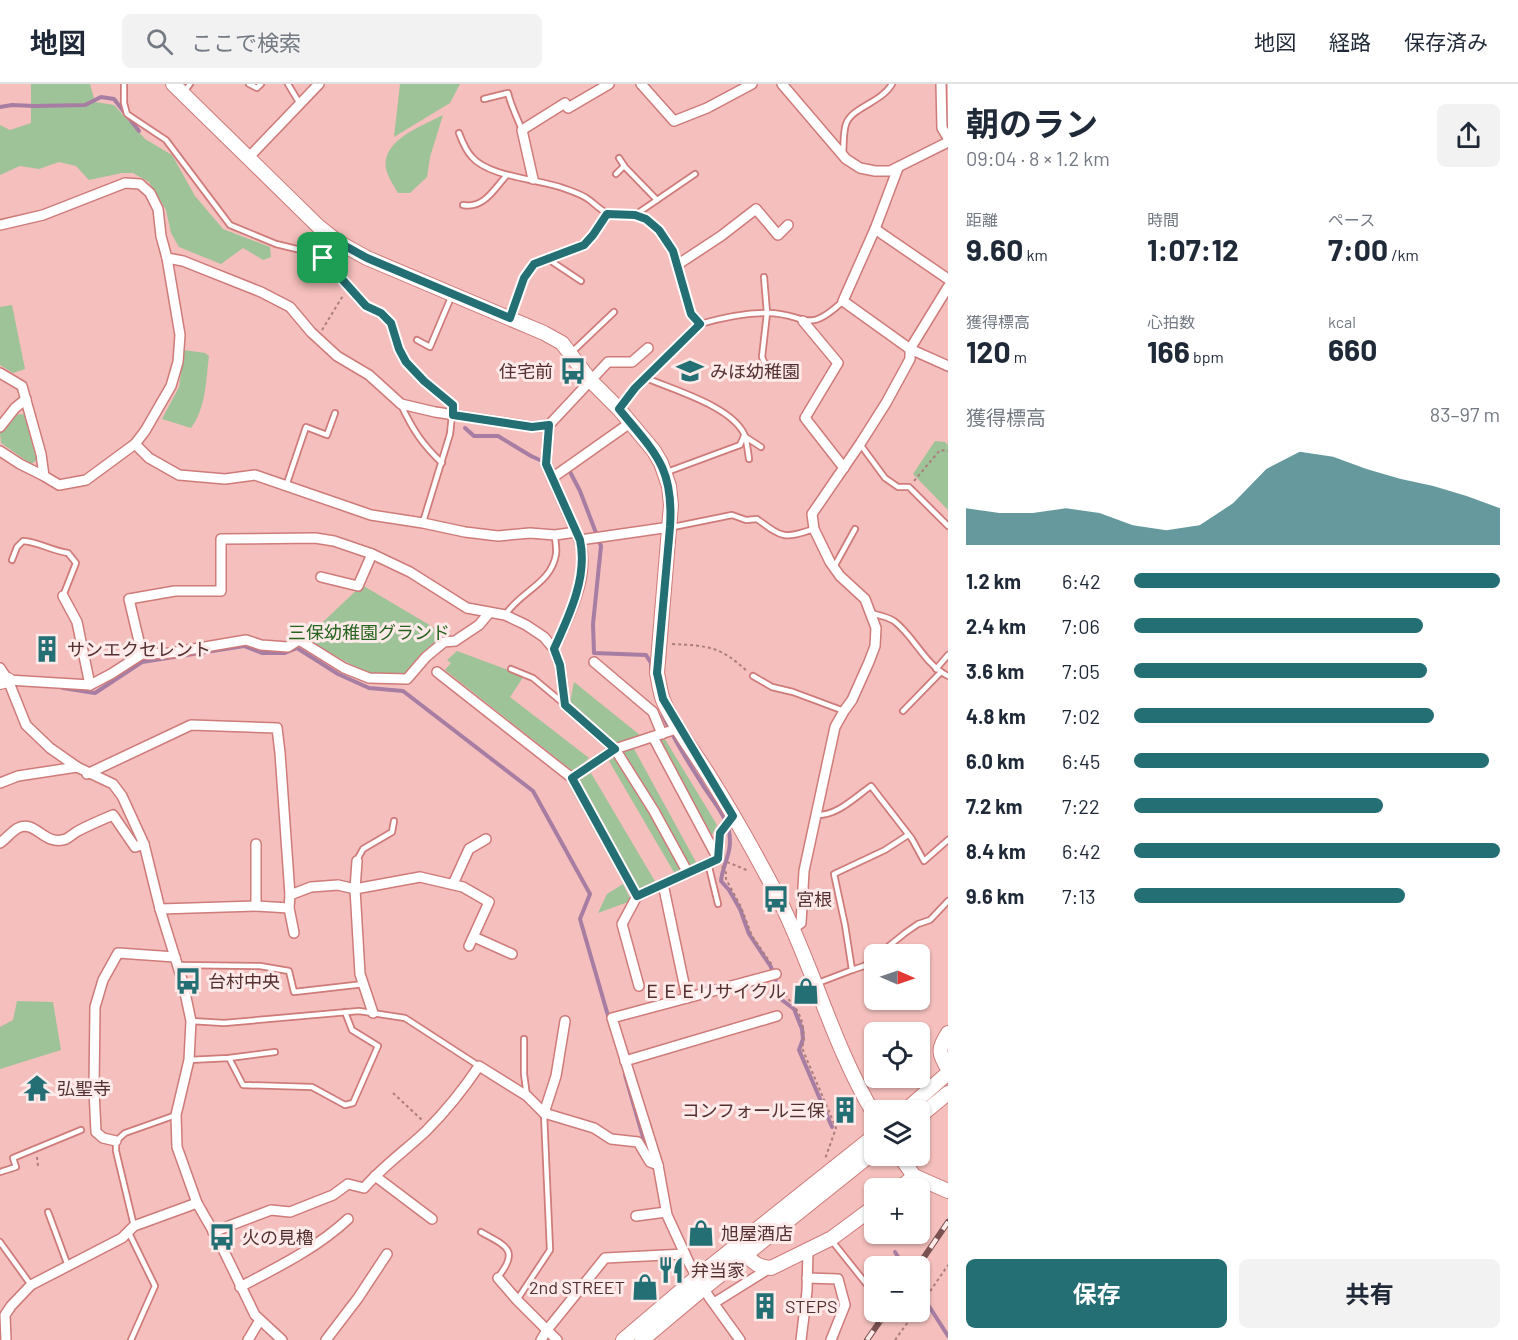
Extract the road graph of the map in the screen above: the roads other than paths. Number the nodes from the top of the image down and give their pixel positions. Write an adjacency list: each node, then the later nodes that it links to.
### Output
1 (124, 84): 36 (lane)
2 (249, 84): 3 (lane)
3 (261, 84)
4 (288, 84): 14 (lane)
5 (319, 84): 14 (street)
6 (609, 84): 15 (street)
7 (641, 84): 8 (street)
8 (752, 84)
9 (782, 84): 18 (street)
10 (892, 84): 18 (lane)
11 (941, 84): 17 (street)
12 (182, 87): 19 (street)
13 (484, 99): 15 (lane)
14 (300, 104): 19 (street)
15 (522, 130): 26 (street)
16 (459, 133): 25 (lane)
17 (948, 140): 22 (street)
18 (843, 156): 22 (street)
19 (248, 158): 34 (street)
20 (619, 158): 21 (lane)
21 (624, 166): 23 (lane); 27 (lane)
22 (898, 168): 33 (street)
23 (616, 174)
24 (695, 174): 27 (lane)
25 (507, 175): 26 (lane); 28 (lane)
26 (533, 179): 29 (lane)
27 (657, 200): 30 (lane)
28 (463, 205)
29 (607, 214): 30 (lane); 37 (lane)
30 (635, 215): 38 (lane)
31 (0, 225): 35 (street)
32 (788, 225): 38 (street)
33 (875, 229): 40 (street); 44 (street)
34 (338, 242): 36 (lane); 43 (street)
35 (167, 258): 62 (street); 70 (street)
36 (323, 258): 65 (lane)
37 (548, 259): 41 (lane); 47 (lane)
38 (677, 265): 49 (lane)
39 (764, 277): 46 (lane)
40 (948, 279)
41 (580, 281)
42 (948, 287): 53 (street)
43 (453, 293): 47 (street); 51 (lane)
44 (843, 301): 48 (lane); 53 (street)
45 (614, 312): 55 (lane)
46 (767, 313): 48 (lane); 49 (lane); 58 (lane)
47 (510, 318): 55 (street)
48 (803, 321): 76 (street)
49 (700, 324): 59 (lane)
50 (417, 340): 51 (lane)
51 (430, 346): 54 (lane)
52 (648, 348): 60 (street)
53 (910, 349): 56 (street); 71 (street)
54 (428, 353)
55 (570, 354): 60 (street)
56 (948, 366)
57 (0, 373): 61 (street)
58 (769, 373)
59 (646, 378): 63 (lane); 69 (lane)
60 (590, 380): 63 (street); 67 (street)
61 (26, 399): 68 (street); 78 (street)
62 (401, 404): 65 (street); 75 (lane)
63 (619, 409): 66 (street)
64 (335, 413): 80 (lane)
65 (453, 415): 67 (street); 75 (lane)
66 (630, 423): 77 (street); 79 (street)
67 (549, 425): 79 (street)
68 (0, 427)
69 (744, 436): 72 (lane); 74 (lane); 77 (lane)
70 (135, 444): 78 (street); 80 (street)
71 (860, 444): 76 (street); 82 (lane)
72 (761, 447)
73 (0, 451): 78 (street)
74 (749, 459)
75 (442, 463): 81 (lane)
76 (844, 468): 84 (street)
77 (664, 473): 83 (street)
78 (44, 476)
79 (552, 478): 87 (street)
80 (286, 486): 81 (street)
81 (423, 523): 86 (street)
82 (948, 526)
83 (670, 527): 84 (lane); 87 (street); 111 (street)
84 (814, 529): 90 (street)
85 (855, 529): 90 (lane)
86 (555, 535): 87 (street); 95 (lane)
87 (578, 536): 96 (street)
88 (372, 554): 91 (street); 93 (street); 97 (street)
89 (12, 560): 92 (lane)
90 (834, 567): 94 (street)
91 (321, 577)
92 (63, 596): 107 (street)
93 (489, 613): 95 (street); 97 (street)
94 (871, 613): 102 (lane); 109 (street)
95 (505, 615): 96 (street)
96 (554, 649): 108 (street)
97 (142, 654): 107 (street)
98 (948, 655): 102 (lane)
99 (594, 662): 112 (street)
100 (0, 668): 106 (street)
101 (511, 669): 108 (lane)
102 (939, 671): 105 (lane); 110 (lane)
103 (437, 672): 116 (street)
104 (753, 676): 109 (lane)
105 (948, 676)
106 (4, 681): 107 (street); 114 (street)
107 (90, 685)
108 (565, 705): 113 (street)
109 (844, 711): 118 (street)
110 (903, 711)
111 (679, 728): 112 (street); 119 (street)
112 (657, 735): 113 (street); 127 (street)
113 (615, 749): 116 (street); 130 (street)
114 (77, 767): 115 (street); 117 (street)
115 (87, 774): 125 (street); 134 (street)
116 (572, 778): 135 (street)
117 (0, 783)
118 (816, 815): 121 (lane); 141 (street)
119 (733, 816): 127 (street); 141 (street)
120 (394, 821): 128 (lane)
121 (908, 835): 123 (lane); 149 (lane)
122 (486, 839): 131 (street)
123 (948, 840)
124 (0, 843): 125 (street)
125 (144, 844): 140 (street)
126 (256, 844): 138 (street)
127 (718, 859): 129 (street)
128 (357, 861): 133 (street)
129 (708, 863): 130 (street); 137 (lane)
130 (688, 873): 132 (street)
131 (453, 884): 133 (street); 143 (street)
132 (663, 884): 135 (street); 154 (street)
133 (355, 889): 134 (street); 151 (street)
134 (290, 895): 139 (street)
135 (637, 896): 153 (street)
136 (948, 901): 144 (lane)
137 (718, 904)
138 (256, 906): 139 (street); 140 (street)
139 (289, 908): 142 (street)
140 (160, 909): 147 (street)
141 (793, 929): 152 (street)
142 (294, 933)
143 (474, 937): 145 (street); 146 (street)
144 (891, 944)
145 (469, 946)
146 (512, 954)
147 (176, 961): 151 (lane); 158 (street); 177 (street)
148 (864, 966): 149 (lane)
149 (852, 970): 152 (lane)
150 (776, 974): 154 (street)
151 (364, 984): 156 (street)
152 (815, 985): 171 (street)
153 (639, 986)
154 (687, 998): 165 (street)
155 (345, 1012): 156 (lane); 158 (lane); 163 (lane)
156 (373, 1013): 166 (lane)
157 (777, 1016): 165 (street)
158 (191, 1021): 164 (street)
159 (566, 1021): 174 (street)
160 (948, 1033): 167 (street)
161 (524, 1039): 170 (lane)
162 (275, 1052): 163 (lane)
163 (229, 1058): 164 (lane)
164 (189, 1060): 175 (street)
165 (625, 1061): 180 (street)
166 (479, 1066): 170 (street); 183 (street)
167 (948, 1069)
168 (948, 1073): 172 (street)
169 (948, 1093): 173 (street)
170 (527, 1096): 174 (street)
171 (866, 1100)
172 (917, 1100)
173 (930, 1108)
174 (544, 1113): 180 (street); 211 (lane)
175 (176, 1115): 177 (lane); 187 (street)
176 (81, 1130): 182 (lane)
177 (116, 1141): 194 (lane)
178 (864, 1144): 208 (street)
179 (864, 1160): 202 (street)
180 (658, 1165): 189 (street)
181 (907, 1166): 184 (street)
182 (0, 1172)
183 (375, 1176): 193 (street); 195 (street)
184 (914, 1176): 185 (street); 186 (street)
185 (912, 1178)
186 (948, 1191)
187 (197, 1203): 194 (street); 195 (street)
188 (48, 1212): 203 (lane)
189 (666, 1212): 191 (street); 201 (street)
190 (864, 1214): 197 (street)
191 (636, 1216)
192 (348, 1218): 210 (street)
193 (432, 1219)
194 (131, 1229): 203 (street); 216 (lane)
195 (213, 1232): 210 (street)
196 (481, 1232): 205 (lane)
197 (831, 1238): 199 (street); 207 (lane)
198 (0, 1242): 209 (lane)
199 (808, 1250): 204 (street); 206 (street)
200 (387, 1254): 219 (street)
201 (685, 1254): 208 (street); 214 (street)
202 (746, 1254): 204 (street); 208 (street)
203 (69, 1266): 209 (street)
204 (771, 1268): 212 (street)
205 (498, 1278): 211 (street)
206 (807, 1278): 225 (street); 226 (street)
207 (864, 1281)
208 (700, 1282): 212 (street); 222 (street); 223 (street)
209 (31, 1285): 215 (street)
210 (240, 1287): 213 (street)
211 (517, 1300): 214 (street)
212 (714, 1303): 224 (street)
213 (260, 1320): 217 (street); 218 (street)
214 (547, 1330): 220 (street); 221 (street)
215 (6, 1340)
216 (131, 1340)
217 (248, 1340)
218 (282, 1340)
219 (326, 1340)
220 (541, 1340)
221 (557, 1340)
222 (622, 1340)
223 (642, 1340)
224 (740, 1340)
225 (801, 1340)
226 (831, 1340)

